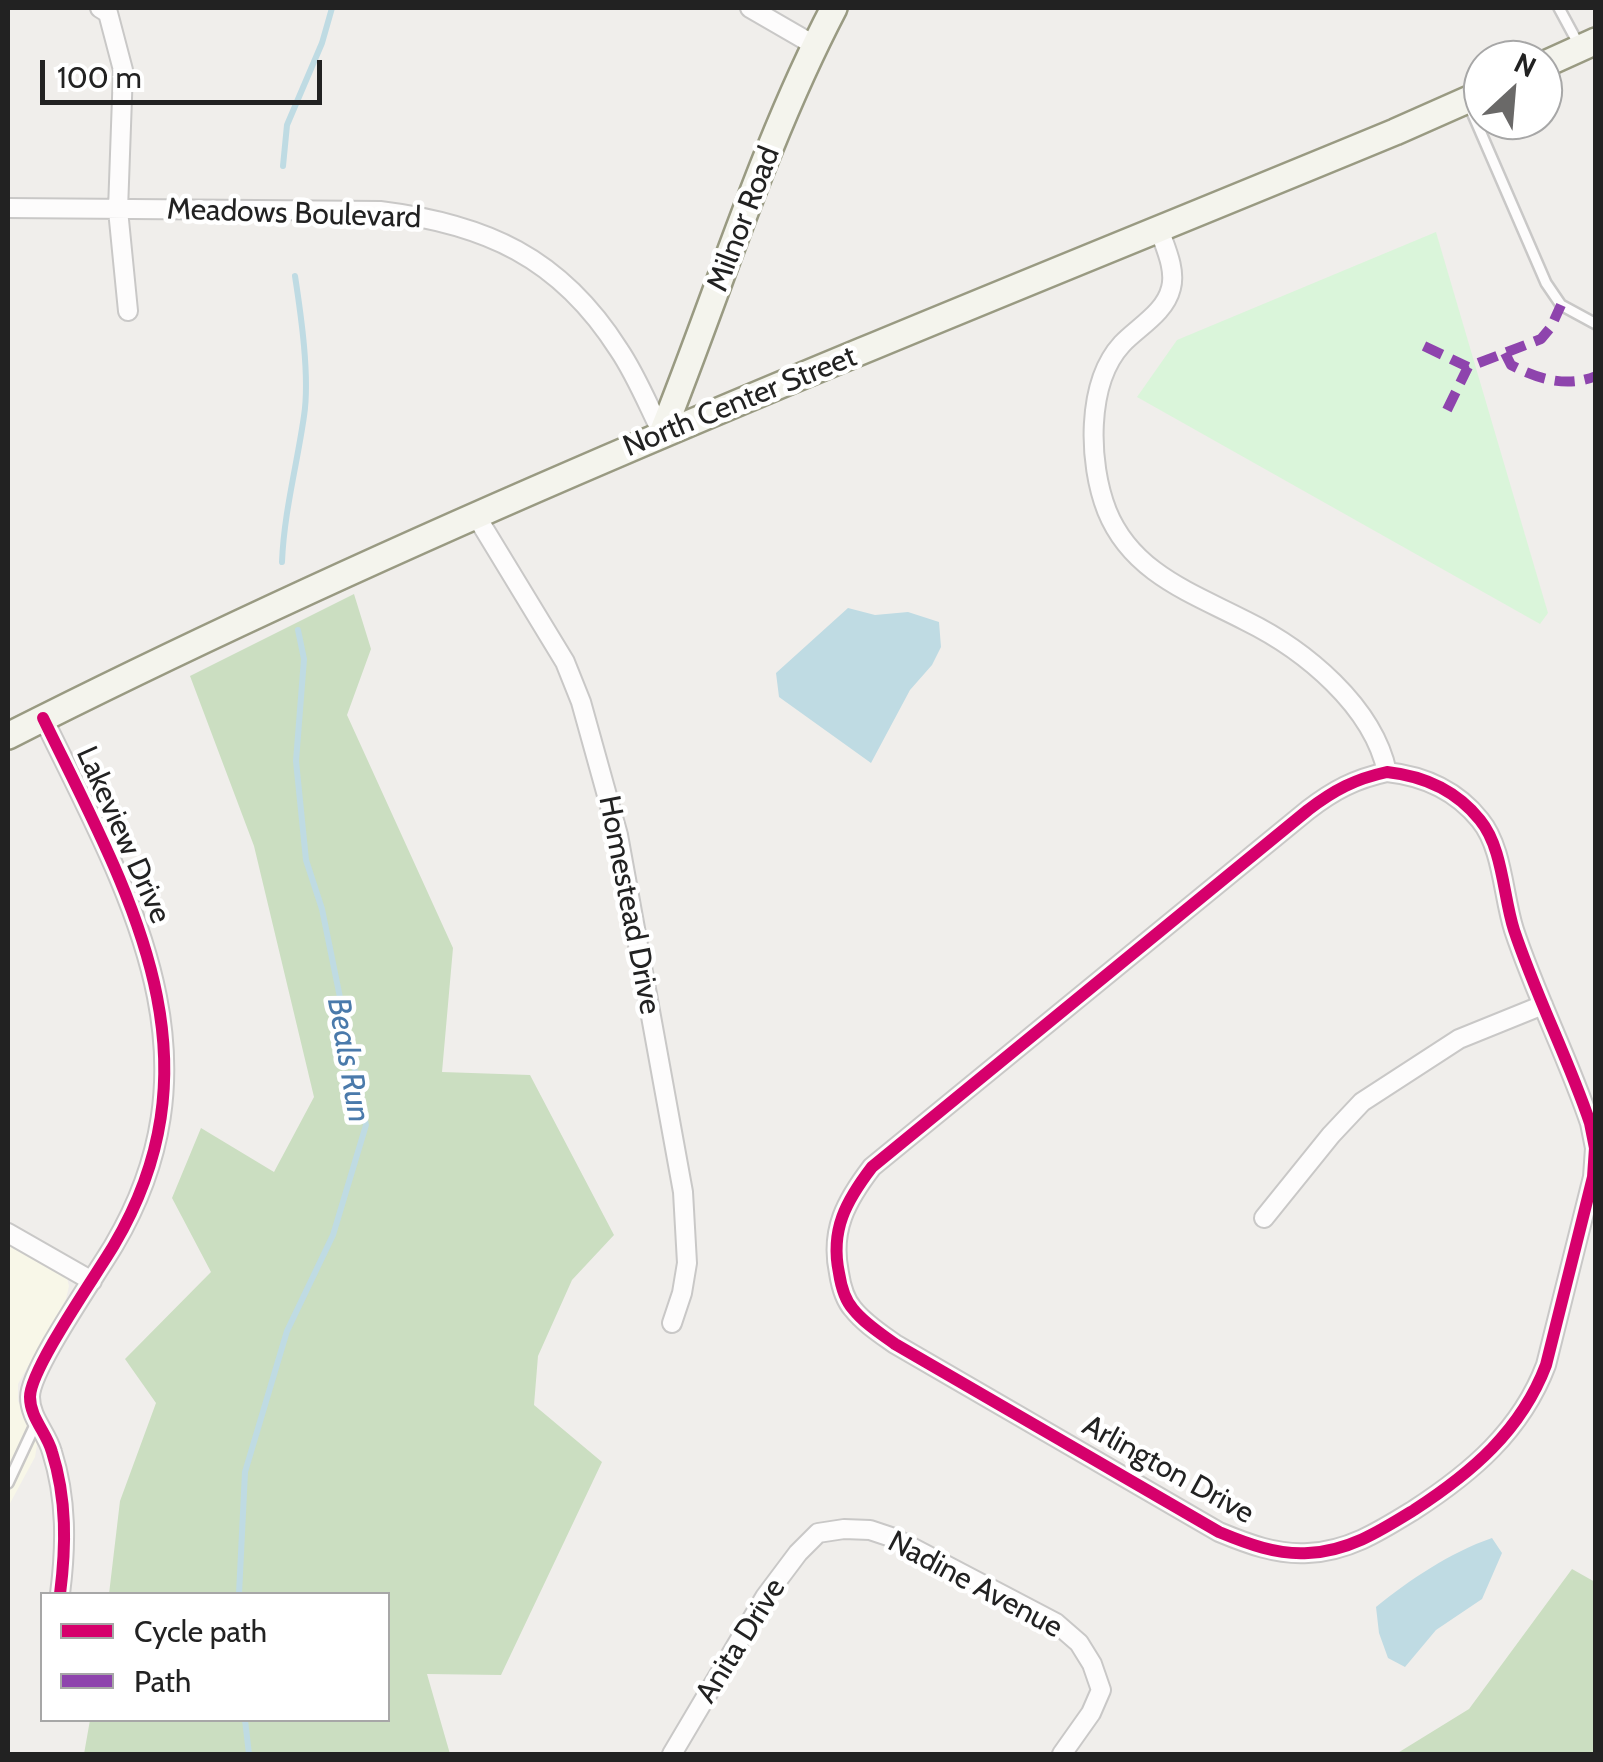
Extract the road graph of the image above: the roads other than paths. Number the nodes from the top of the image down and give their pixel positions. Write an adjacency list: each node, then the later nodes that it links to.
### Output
1 (100, 8): 11 (street)
2 (750, 8): 6 (street)
3 (834, 8): 6 (main road, Milnor Road)
4 (1558, 8): 5 (lane)
5 (1588, 44): 7 (main road)
6 (814, 45): 15 (main road, Milnor Road)
7 (1563, 56)
8 (1463, 101): 12 (main road, North Center Street)
9 (1492, 140): 14 (lane)
10 (8, 208): 11 (street, Meadows Boulevard)
11 (118, 210): 13 (street); 15 (street, Meadows Boulevard)
12 (1159, 230): 15 (main road, North Center Street); 19 (street)
13 (128, 311)
14 (1596, 324)
15 (662, 433): 16 (main road, North Center Street)
16 (474, 514): 17 (main road, North Center Street); 24 (street, Homestead Drive)
17 (43, 718): 18 (main road, North Center Street); 23 (street, Lakeview Drive)
18 (8, 736)
19 (1387, 772): 20 (street, Arlington Drive); 20 (street, Arlington Drive)
20 (1544, 1005): 21 (street)
21 (1264, 1218)
22 (8, 1233): 23 (street)
23 (92, 1281): 25 (street, Lakeview Drive)
24 (672, 1323)
25 (36, 1423): 26 (lane); 28 (street, Lakeview Drive)
26 (8, 1484)
27 (818, 1533): 29 (street, Anita Drive); 30 (street, Nadine Avenue)
28 (60, 1592)
29 (672, 1754)
30 (1062, 1754)

